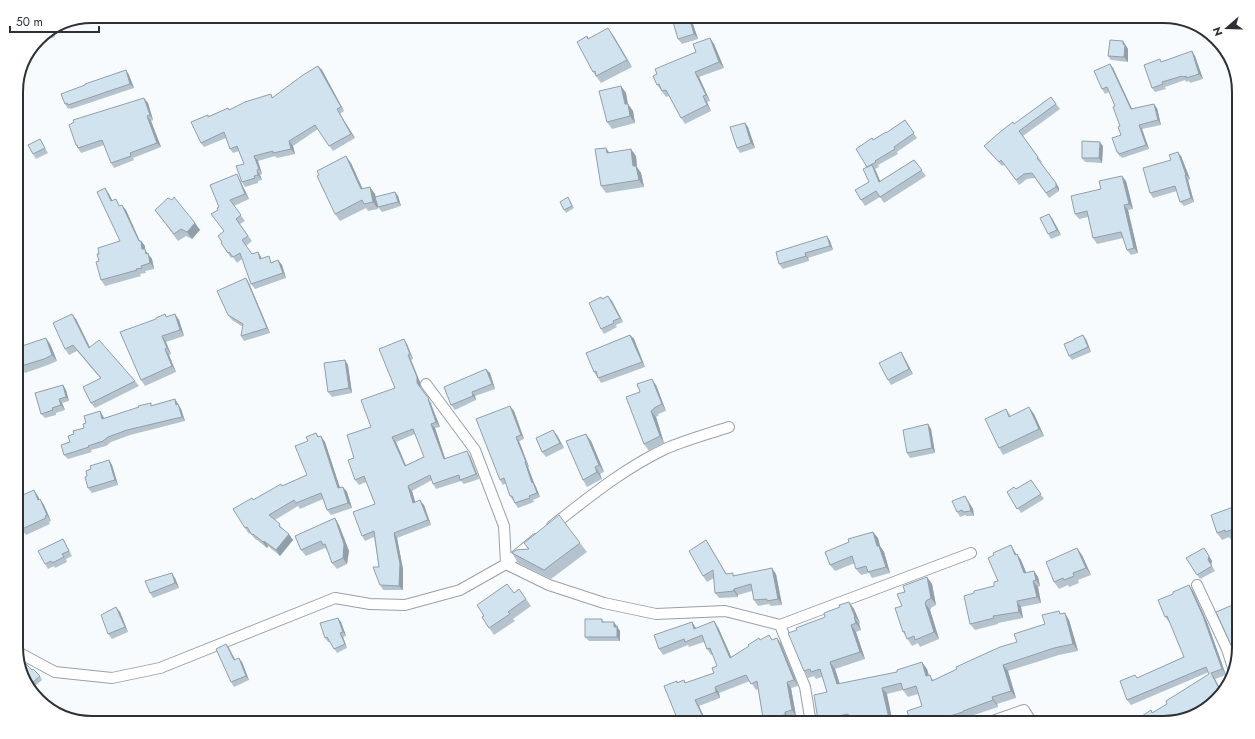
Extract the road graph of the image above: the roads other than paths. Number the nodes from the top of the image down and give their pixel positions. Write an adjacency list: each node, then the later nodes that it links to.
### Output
1 (426, 384): 4 (street)
2 (729, 427): 4 (street)
3 (970, 553): 6 (street)
4 (506, 564): 6 (street); 7 (street)
5 (1197, 585): 8 (street)
6 (780, 625): 9 (street)
7 (24, 655)
8 (1231, 660)
9 (810, 716)
10 (1006, 716): 11 (street)
11 (1028, 716)

